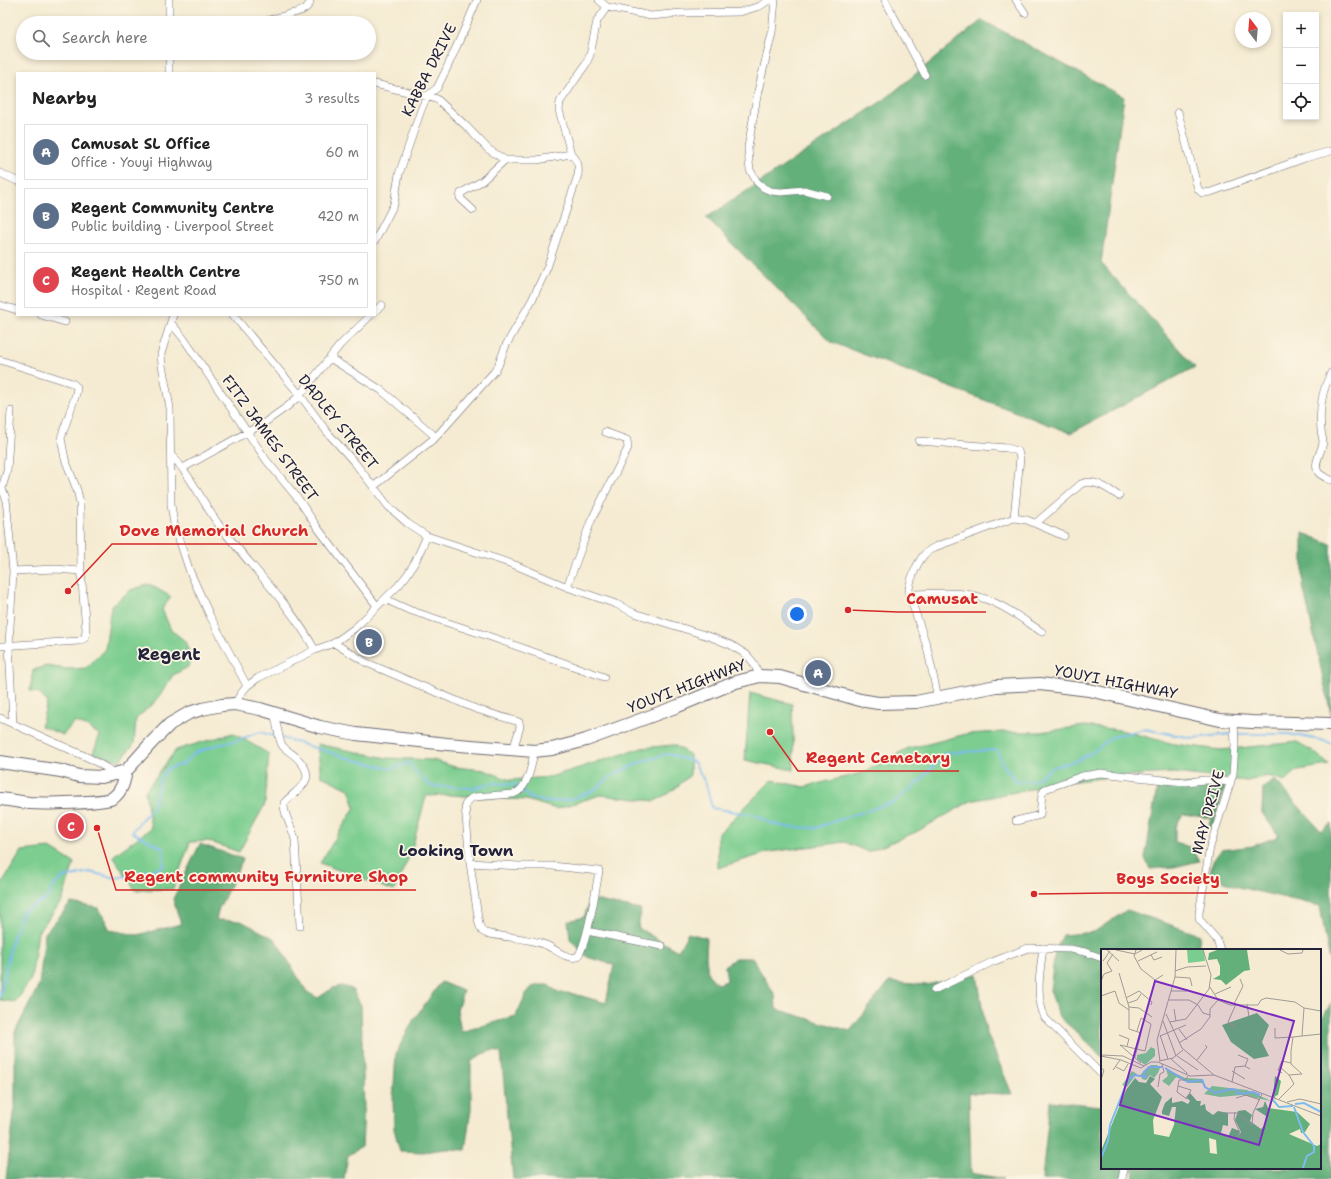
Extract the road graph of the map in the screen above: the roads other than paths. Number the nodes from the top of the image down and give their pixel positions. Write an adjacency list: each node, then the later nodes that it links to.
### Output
1 (169, 0): 12 (street)
2 (477, 0): 18 (street, KABBA DRIVE)
3 (599, 0): 10 (street)
4 (769, 0): 9 (street)
5 (774, 0): 25 (street)
6 (886, 0): 16 (street)
7 (1016, 0): 11 (street)
8 (310, 2): 13 (street)
9 (760, 3): 10 (street)
10 (607, 7): 21 (street)
11 (1025, 13)
12 (169, 16)
13 (283, 16)
14 (169, 60): 15 (street)
15 (169, 72)
16 (925, 75)
17 (376, 84): 18 (street)
18 (427, 96): 22 (street); 27 (street, KABBA DRIVE)
19 (1178, 112): 20 (street)
20 (1331, 151)
21 (571, 154): 22 (street); 45 (street)
22 (505, 160): 26 (street)
23 (0, 173): 24 (street)
24 (16, 181)
25 (827, 196)
26 (473, 210)
27 (376, 239)
28 (0, 305): 30 (street)
29 (382, 305): 31 (street)
30 (16, 310)
31 (376, 310)
32 (44, 316): 36 (street)
33 (173, 316): 37 (street)
34 (236, 316): 41 (street, DADLEY STREET)
35 (370, 316): 38 (street)
36 (65, 322)
37 (171, 323): 43 (street, FITZ JAMES STREET); 49 (street)
38 (330, 358): 41 (street); 45 (street)
39 (0, 360): 60 (street)
40 (1331, 373): 47 (street)
41 (300, 395): 43 (street); 52 (street, DADLEY STREET)
42 (11, 411): 53 (street)
43 (248, 432): 50 (street); 64 (street, FITZ JAMES STREET)
44 (605, 432): 61 (street)
45 (436, 437): 52 (street)
46 (919, 441): 55 (street)
47 (1323, 442): 48 (street); 51 (street)
48 (1331, 445)
49 (171, 455): 50 (street); 72 (street)
50 (183, 468): 69 (street)
51 (1331, 480)
52 (373, 487): 57 (street, DADLEY STREET)
53 (1, 488): 59 (street)
54 (1118, 496): 56 (street)
55 (1014, 518): 56 (street); 62 (street)
56 (1036, 523): 58 (street)
57 (427, 536): 61 (street, DADLEY STREET); 63 (street)
58 (1064, 536)
59 (13, 571): 60 (street); 68 (street)
60 (81, 571): 68 (street)
61 (567, 587): 70 (street, DADLEY STREET)
62 (909, 594): 65 (street); 73 (street)
63 (385, 599): 64 (street); 71 (street)
64 (378, 606): 66 (street)
65 (1042, 632)
66 (334, 643): 69 (street); 80 (street)
67 (0, 646): 68 (street)
68 (8, 646): 77 (street)
69 (315, 650): 72 (street)
70 (760, 676): 73 (main road, YOUYI HIGHWAY); 81 (main road, YOUYI HIGHWAY)
71 (604, 677)
72 (248, 686): 74 (street)
73 (938, 698): 79 (main road, YOUYI HIGHWAY)
74 (235, 704): 75 (main road, YOUYI HIGHWAY); 83 (main road, YOUYI HIGHWAY)
75 (274, 712): 80 (main road, YOUYI HIGHWAY); 88 (street)
76 (0, 718): 77 (street)
77 (13, 723): 83 (street)
78 (1331, 724): 79 (main road, YOUYI HIGHWAY)
79 (1234, 726): 84 (street, MAY DRIVE)
80 (513, 750): 81 (main road, YOUYI HIGHWAY)
81 (534, 751): 87 (street)
82 (0, 762): 83 (main road)
83 (122, 776): 85 (main road, YOUYI HIGHWAY)
84 (1231, 782): 86 (street); 92 (street, MAY DRIVE)
85 (0, 799)
86 (1016, 821)
87 (470, 863): 89 (street); 89 (street)
88 (300, 926)
89 (587, 931): 90 (street)
90 (662, 946)
91 (1043, 948): 93 (street); 94 (street); 95 (street)
92 (1220, 949)
93 (1101, 958)
94 (934, 990)
95 (1101, 1074)
96 (1124, 1169): 97 (street)
97 (1122, 1179)

